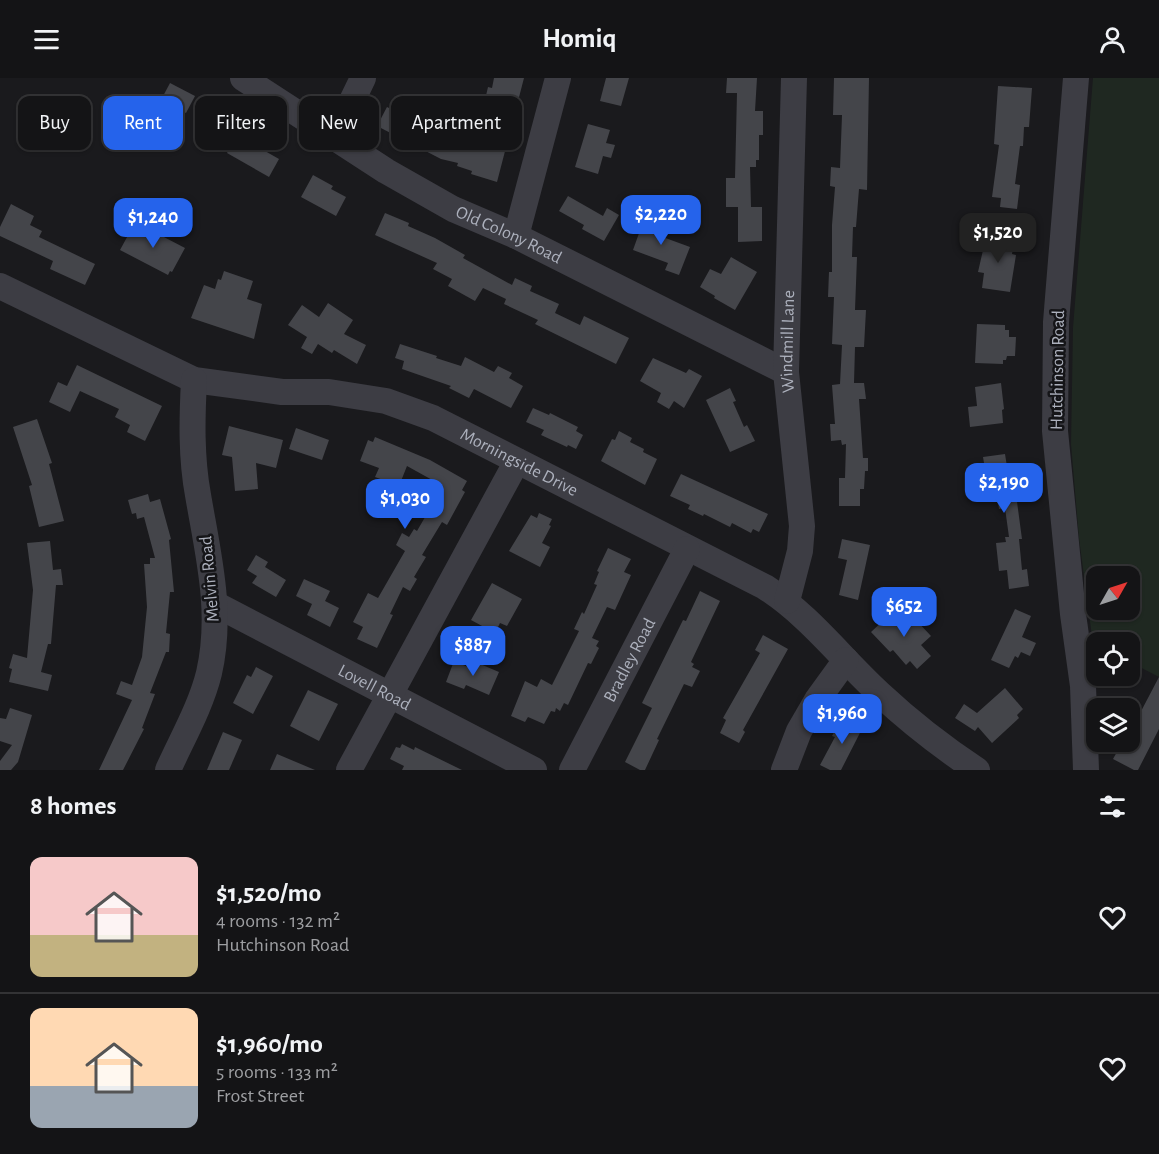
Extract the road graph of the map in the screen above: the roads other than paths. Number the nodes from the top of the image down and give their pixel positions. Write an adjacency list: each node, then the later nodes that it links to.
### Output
1 (243, 78): 7 (street, Old Colony Road)
2 (363, 78): 6 (street)
3 (558, 78): 9 (street)
4 (794, 78): 11 (street, Windmill Lane)
5 (1076, 78): 25 (street, Hutchinson Road)
6 (354, 96)
7 (299, 114)
8 (354, 150): 9 (street, Old Colony Road)
9 (516, 236): 11 (street, Old Colony Road)
10 (0, 286): 12 (street, Morningside Drive)
11 (786, 372): 15 (street, Windmill Lane)
12 (194, 380): 13 (street, Morningside Drive); 16 (street, Melvin Road)
13 (517, 460): 14 (street, Morningside Drive); 18 (street)
14 (687, 549): 15 (street, Morningside Drive); 22 (street, Bradley Road)
15 (787, 601): 17 (street, Morningside Drive)
16 (215, 604): 18 (street, Lovell Road); 19 (street, Melvin Road)
17 (846, 660): 23 (street); 24 (street, Morningside Drive)
18 (388, 695): 20 (street); 21 (street, Lovell Road)
19 (168, 770)
20 (349, 770)
21 (534, 770)
22 (572, 770)
23 (784, 770)
24 (977, 770)
25 (1086, 770)

